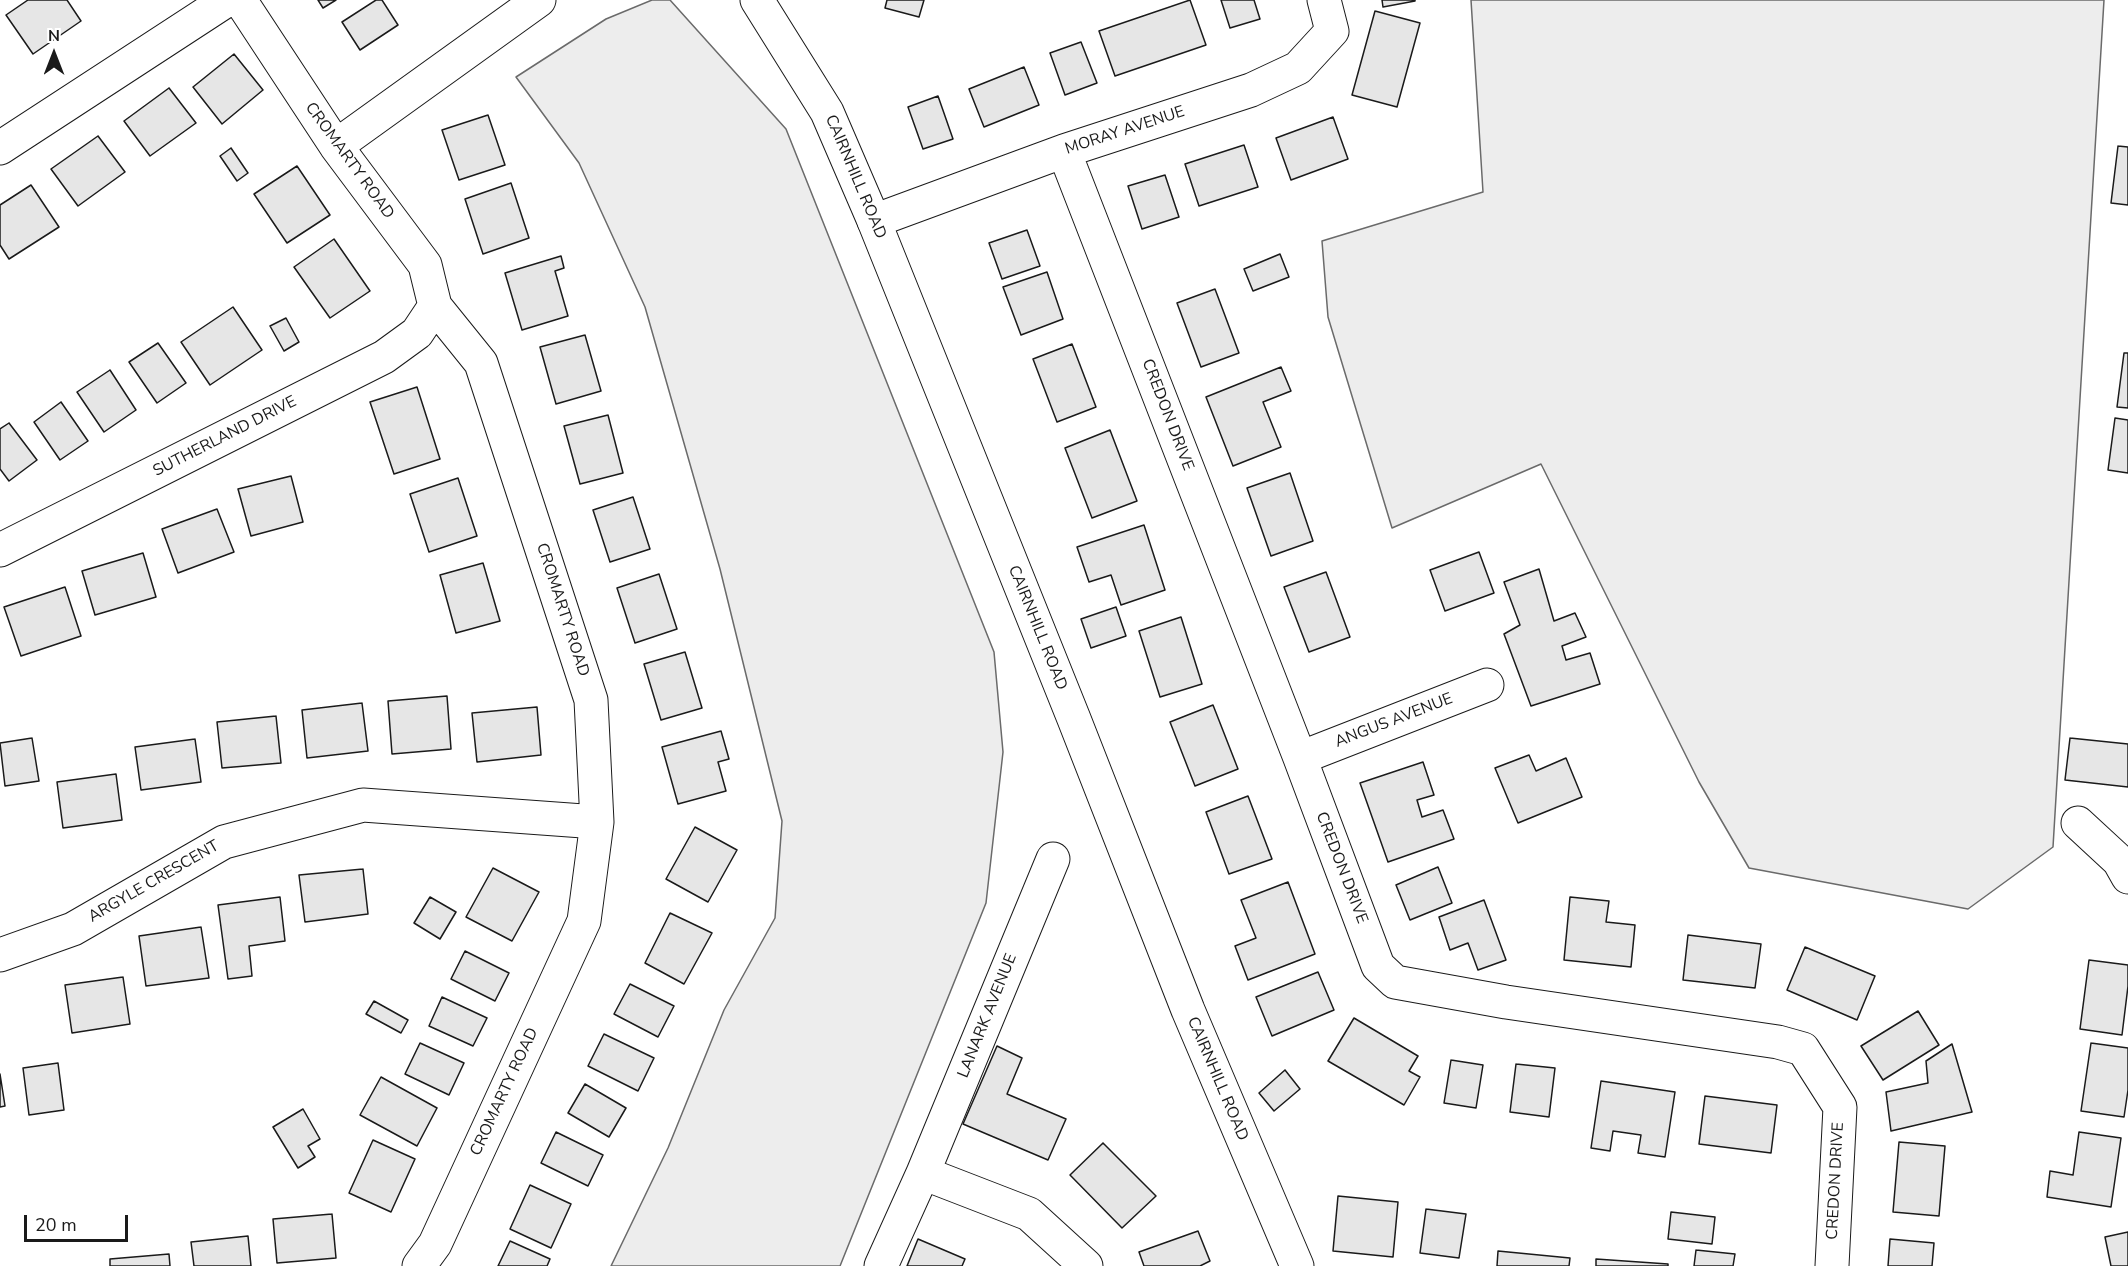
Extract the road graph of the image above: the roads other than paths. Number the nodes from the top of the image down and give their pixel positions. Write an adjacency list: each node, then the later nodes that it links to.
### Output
1 (227, 0): 7 (street)
2 (240, 0): 6 (street, CROMARTY ROAD)
3 (539, 0): 6 (street)
4 (757, 0): 9 (street, CAIRNHILL ROAD)
5 (1324, 0): 8 (street, MORAY AVENUE)
6 (336, 146): 10 (street, CROMARTY ROAD)
7 (0, 148)
8 (1064, 151): 9 (street, MORAY AVENUE); 13 (street, CREDON DRIVE)
9 (874, 221): 23 (street, CAIRNHILL ROAD)
10 (435, 306): 11 (street, SUTHERLAND DRIVE); 14 (street, CROMARTY ROAD)
11 (0, 550)
12 (1487, 685): 13 (street, ANGUS AVENUE)
13 (1300, 758): 24 (street, CREDON DRIVE)
14 (597, 822): 18 (street, ARGYLE CRESCENT); 20 (street, CROMARTY ROAD)
15 (2078, 823): 17 (street)
16 (1053, 859): 19 (street, LANARK AVENUE)
17 (2128, 877)
18 (0, 955)
19 (923, 1173): 21 (street, LANARK AVENUE); 22 (street)
20 (419, 1266)
21 (881, 1266)
22 (1086, 1266)
23 (1297, 1266)
24 (1832, 1266)

